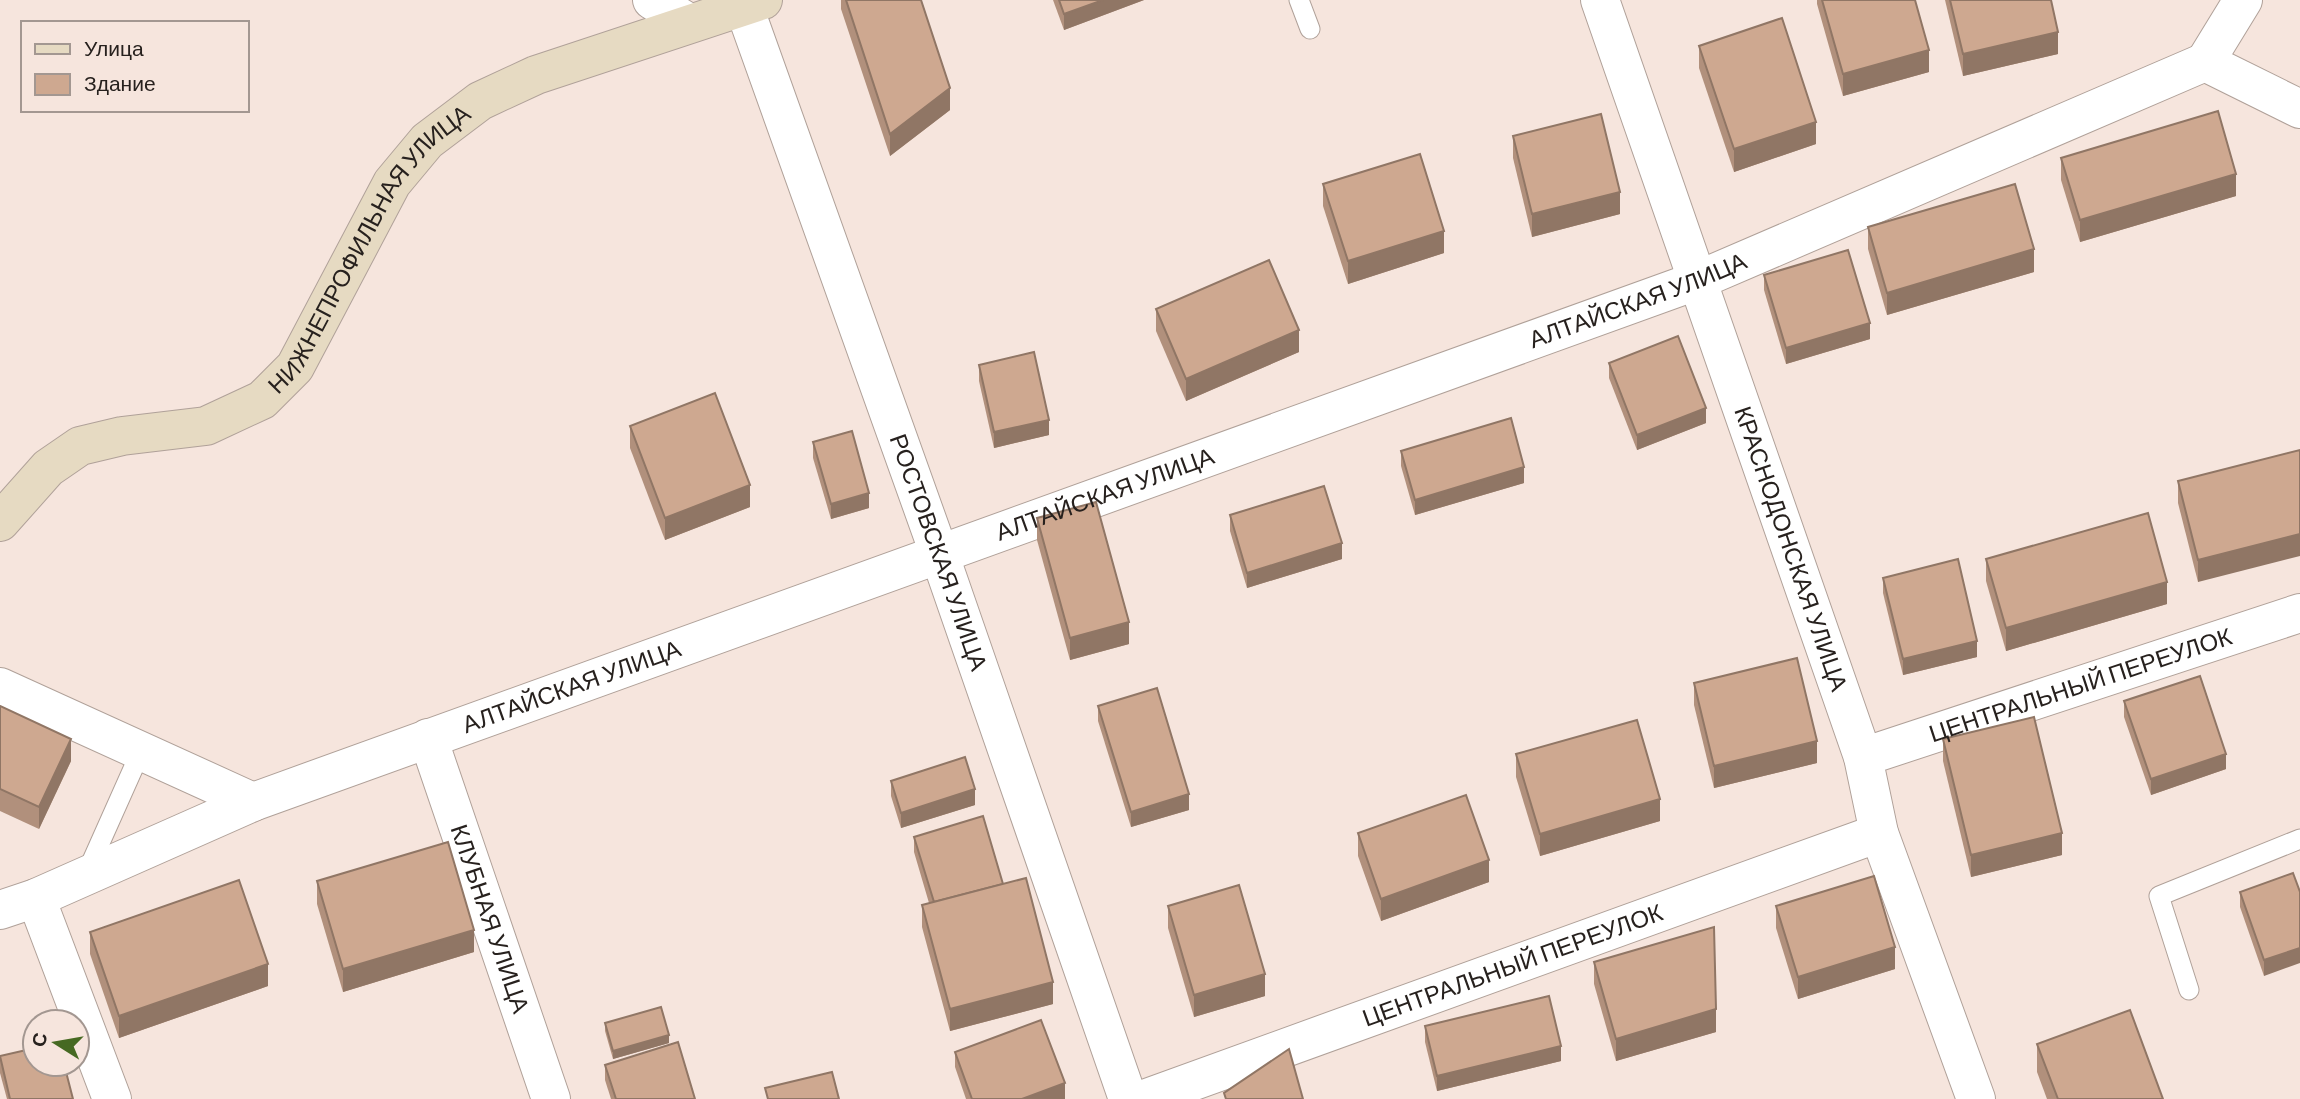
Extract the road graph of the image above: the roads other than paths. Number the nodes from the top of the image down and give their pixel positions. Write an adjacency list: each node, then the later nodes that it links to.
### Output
1 (652, 0): 6 (street)
2 (1299, 0): 7 (lane)
3 (1600, 0): 10 (street, КРАСНОДОНСКАЯ УЛИЦА)
4 (2243, 0): 8 (street)
5 (753, 4): 6 (street, НИЖНЕПРОФИЛЬНАЯ УЛИЦА); 12 (street, РОСТОВСКАЯ УЛИЦА)
6 (689, 23): 11 (street, НИЖНЕПРОФИЛЬНАЯ УЛИЦА)
7 (1310, 29)
8 (2204, 62): 9 (street); 10 (street, АЛТАЙСКАЯ УЛИЦА)
9 (2300, 109)
10 (1696, 281): 12 (street, АЛТАЙСКАЯ УЛИЦА); 17 (street, КРАСНОДОНСКАЯ УЛИЦА)
11 (0, 522)
12 (940, 555): 15 (street, АЛТАЙСКАЯ УЛИЦА); 27 (street, РОСТОВСКАЯ УЛИЦА)
13 (2300, 613): 17 (street, ЦЕНТРАЛЬНЫЙ ПЕРЕУЛОК)
14 (0, 687): 16 (street)
15 (428, 738): 18 (street, АЛТАЙСКАЯ УЛИЦА); 26 (street, КЛУБНАЯ УЛИЦА)
16 (141, 751): 18 (street); 21 (lane)
17 (1863, 757): 19 (street, КРАСНОДОНСКАЯ УЛИЦА)
18 (253, 802): 21 (street, АЛТАЙСКАЯ УЛИЦА)
19 (1879, 833): 28 (street, ЦЕНТРАЛЬНЫЙ ПЕРЕУЛОК); 29 (street, КРАСНОДОНСКАЯ УЛИЦА)
20 (2300, 839): 24 (lane)
21 (86, 876): 22 (street, АЛТАЙСКАЯ УЛИЦА)
22 (36, 898): 23 (street, АЛТАЙСКАЯ УЛИЦА); 25 (street)
23 (0, 910)
24 (2189, 990)
25 (112, 1099)
26 (551, 1099)
27 (1128, 1099)
28 (1144, 1099)
29 (1976, 1099)

